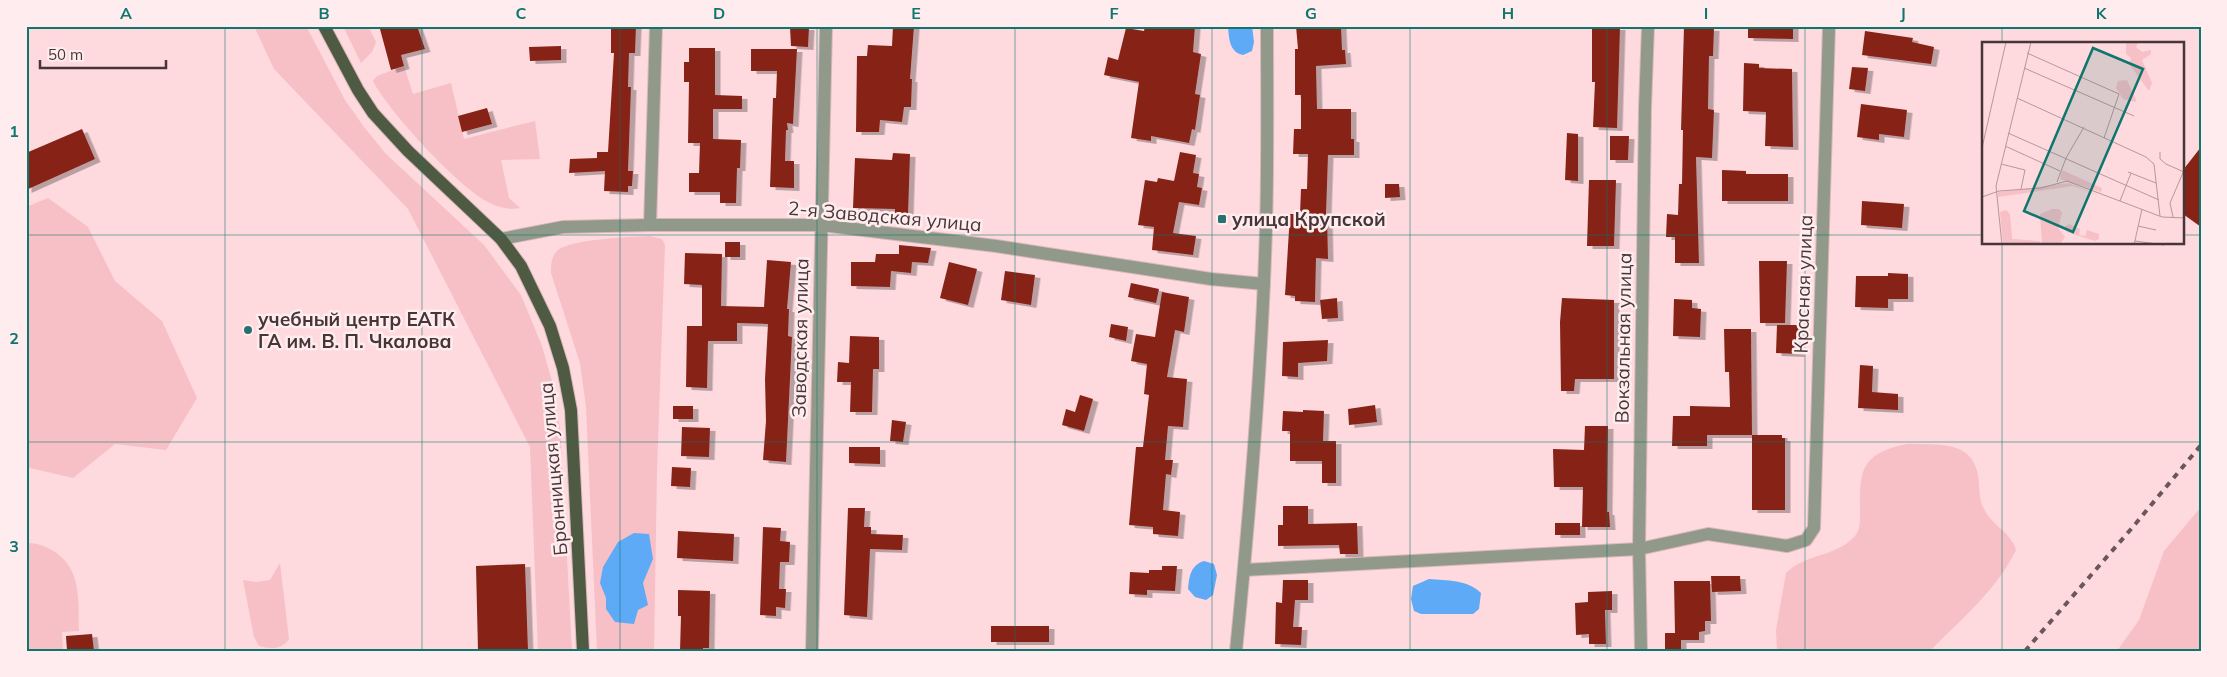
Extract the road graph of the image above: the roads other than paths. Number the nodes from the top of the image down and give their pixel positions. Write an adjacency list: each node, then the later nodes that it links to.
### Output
1 (324, 26): 9 (main road, Бронницкая улица)
2 (656, 26): 7 (street)
3 (826, 26): 8 (street, Заводская улица)
4 (1267, 26): 10 (street)
5 (1648, 26): 11 (street, Вокзальная улица)
6 (1829, 26): 11 (street, Красная улица)
7 (650, 225): 8 (street, 2-я Заводская улица); 9 (street, 2-я Заводская улица)
8 (821, 225): 10 (street, 2-я Заводская улица); 14 (street, Заводская улица)
9 (502, 239): 13 (main road, Бронницкая улица)
10 (1264, 284): 12 (street)
11 (1639, 548): 12 (street); 16 (street, Вокзальная улица)
12 (1244, 570): 15 (street)
13 (583, 651)
14 (812, 651)
15 (1236, 651)
16 (1641, 651)

